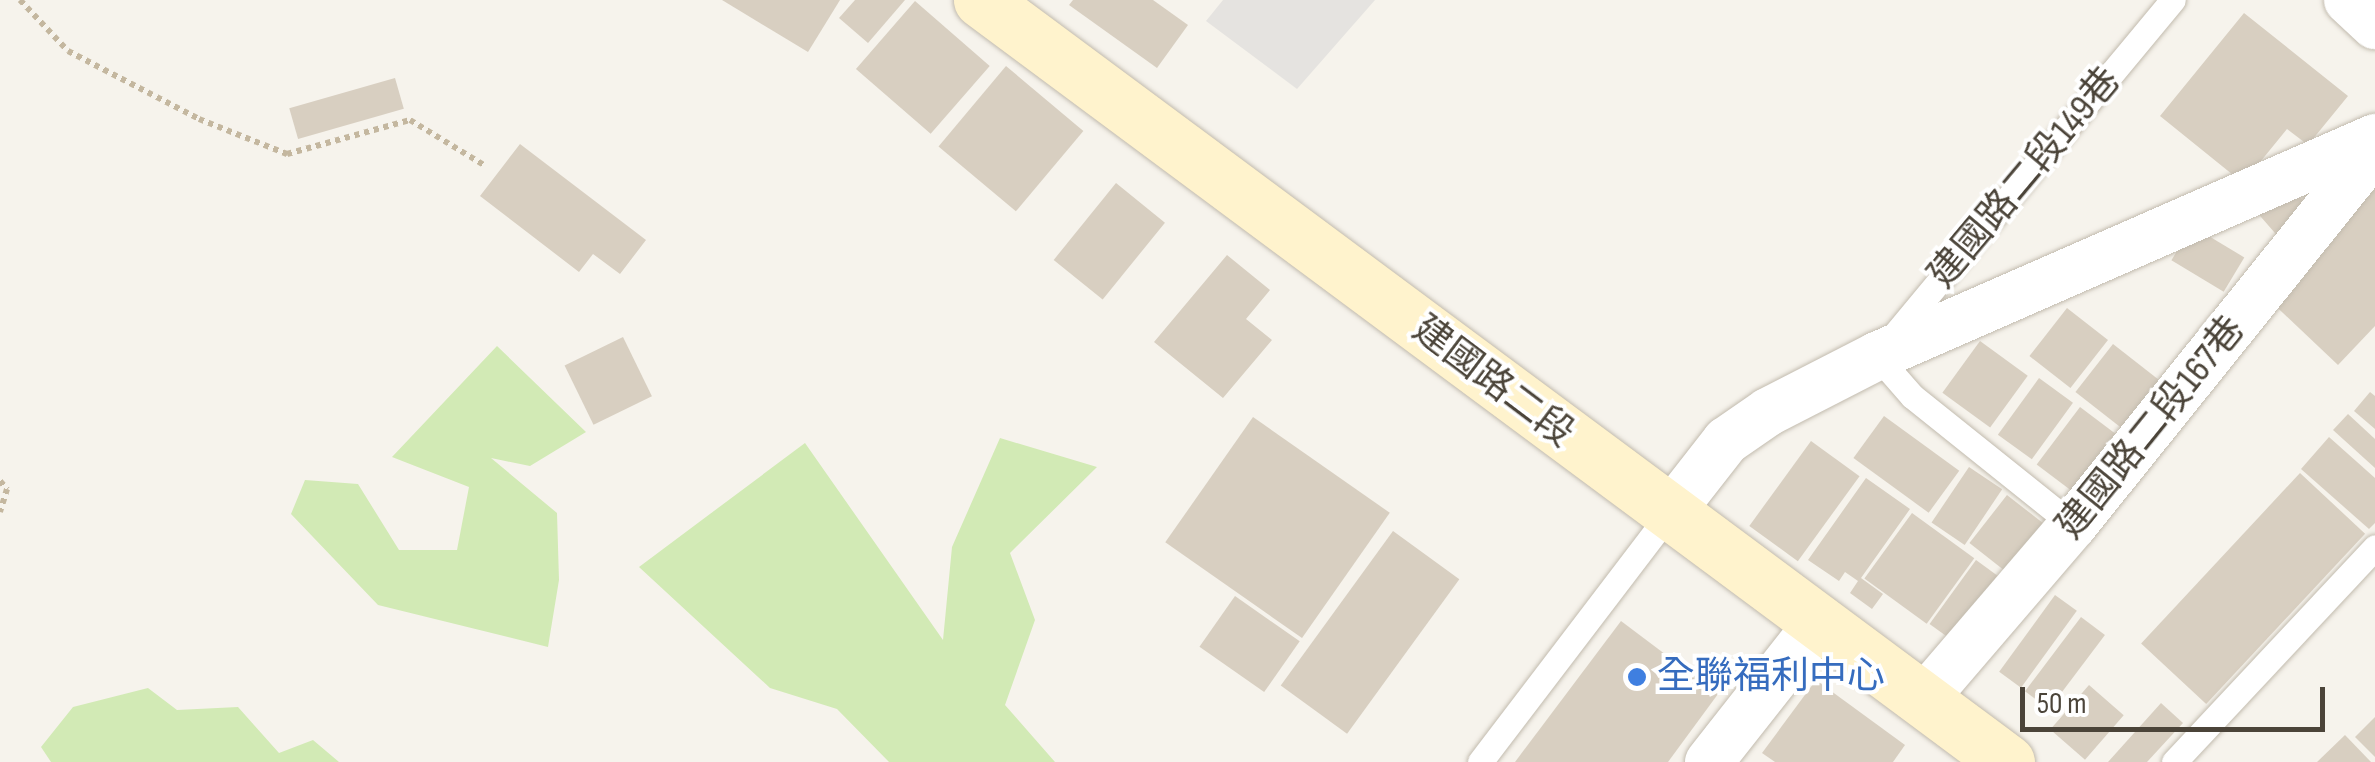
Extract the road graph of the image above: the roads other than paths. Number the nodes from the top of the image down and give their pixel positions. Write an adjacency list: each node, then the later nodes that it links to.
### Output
1 (982, 0): 8 (street, 建國路二段)
2 (2173, 0): 7 (lane, 建國路二段149巷)
3 (2348, 0): 4 (street)
4 (2375, 25)
5 (2375, 138): 7 (street)
6 (2375, 150): 9 (street, 建國路二段167巷)
7 (1877, 356): 8 (street); 9 (lane)
8 (1669, 514): 11 (street, 建國路二段); 13 (lane)
9 (2074, 525): 12 (street, 建國路二段167巷)
10 (2375, 547): 16 (lane)
11 (1816, 626): 12 (street, 建國路二段); 14 (street)
12 (1922, 700): 15 (street, 建國路二段)
13 (1480, 762)
14 (1710, 762)
15 (2006, 762)
16 (2174, 762)

